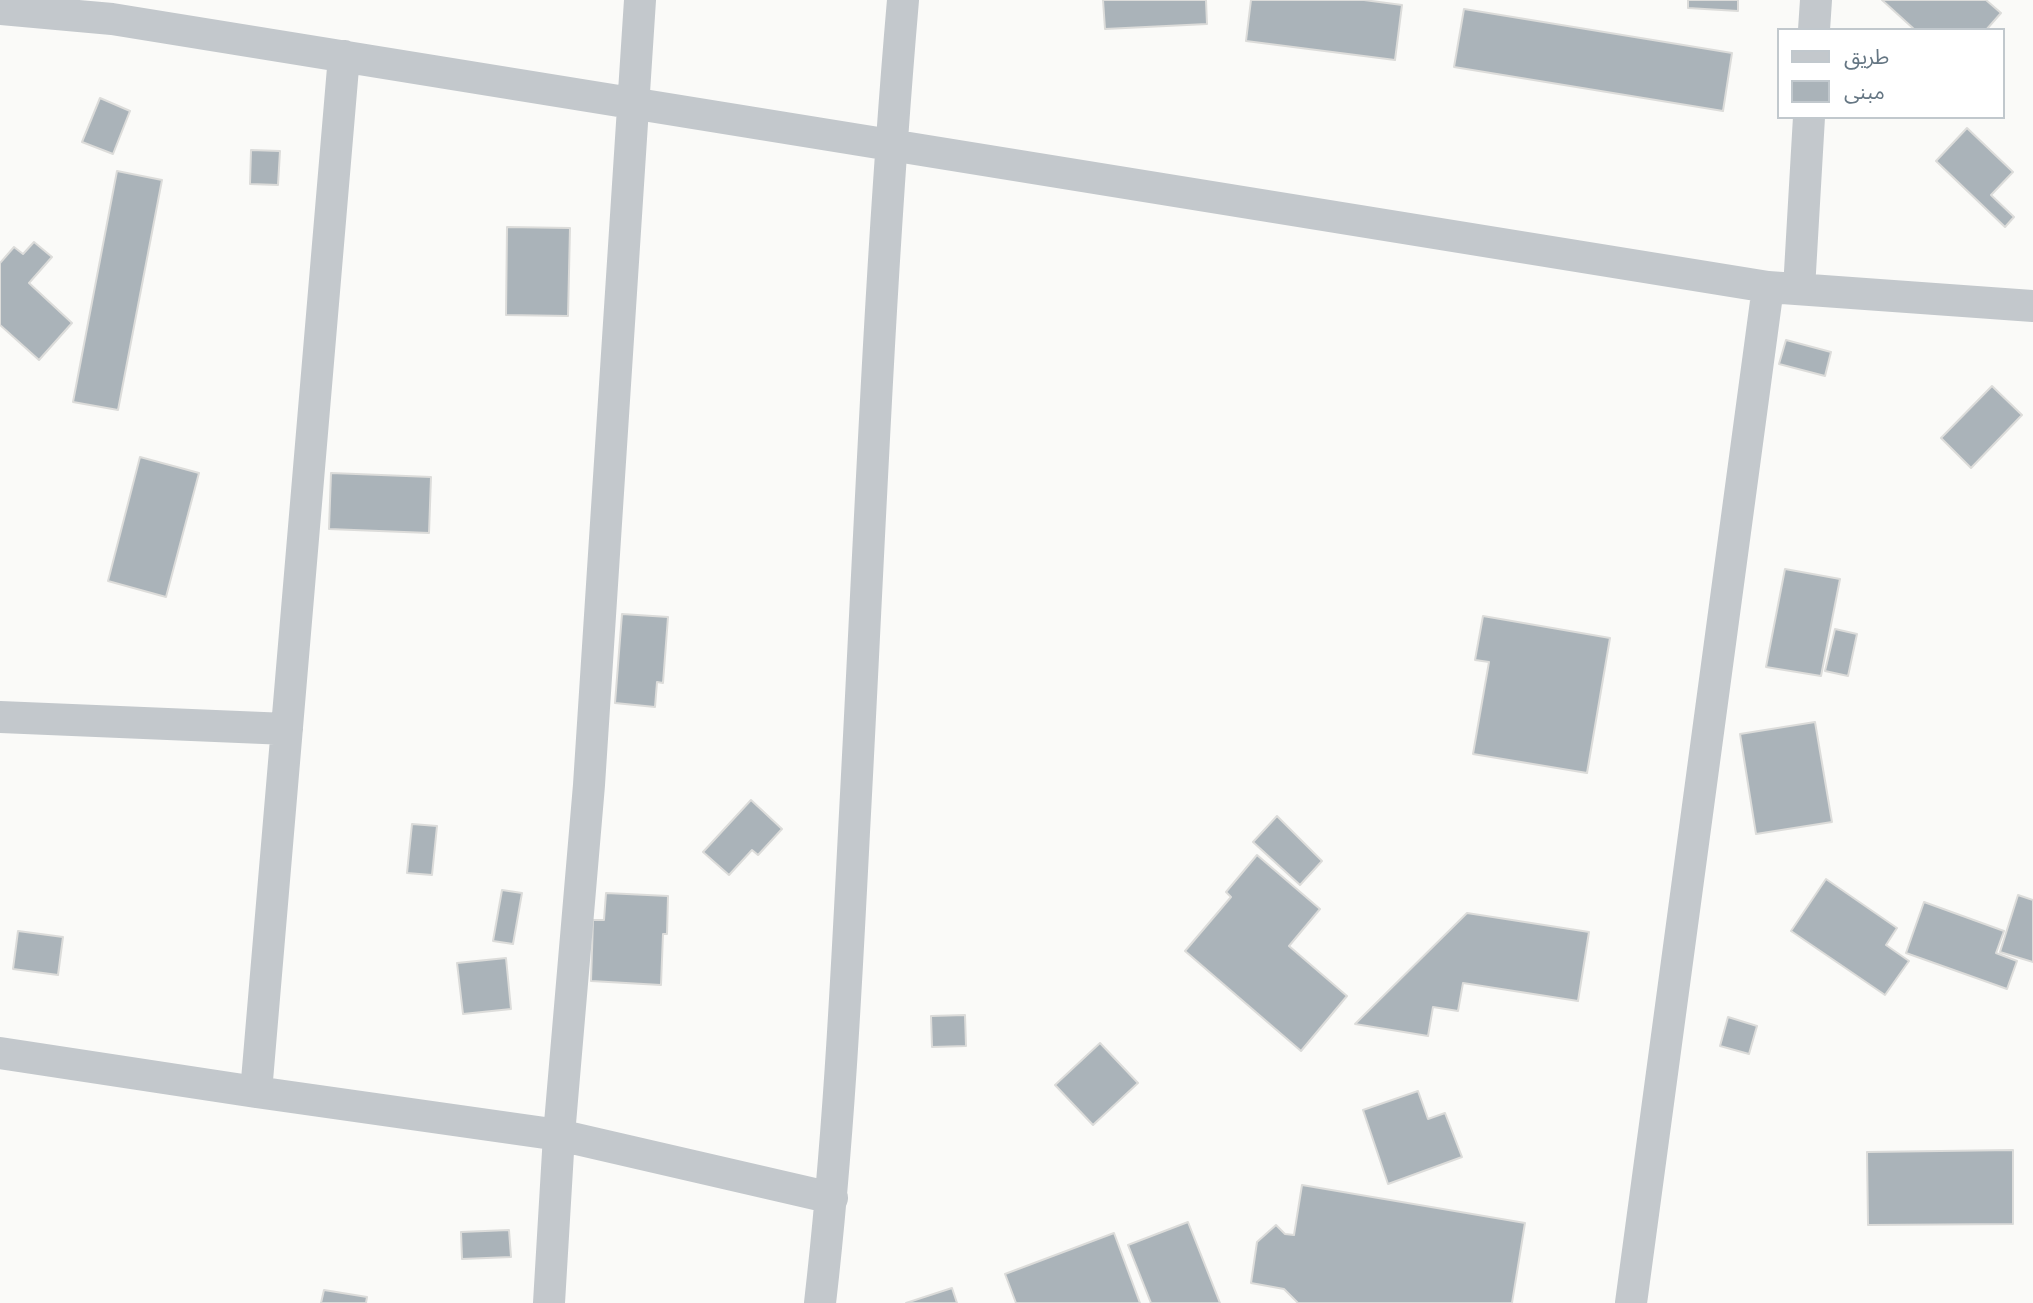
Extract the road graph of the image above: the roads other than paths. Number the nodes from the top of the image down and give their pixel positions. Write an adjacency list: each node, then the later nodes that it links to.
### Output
1 (640, 0): 8 (street)
2 (903, 0): 10 (street)
3 (1816, 0): 6 (street)
4 (0, 9): 5 (street)
5 (113, 9): 7 (street)
6 (1814, 28)
7 (344, 56): 8 (street); 15 (street)
8 (632, 102): 10 (street); 18 (street)
9 (1809, 119): 12 (street)
10 (890, 145): 11 (street); 19 (street)
11 (1768, 287): 12 (street); 22 (street)
12 (1799, 289): 13 (street)
13 (2033, 306)
14 (0, 718): 15 (street)
15 (287, 729): 17 (street)
16 (0, 1053): 17 (street)
17 (256, 1092): 18 (street)
18 (559, 1135): 19 (street); 20 (street)
19 (832, 1198): 21 (street)
20 (549, 1303)
21 (820, 1303)
22 (1630, 1303)

